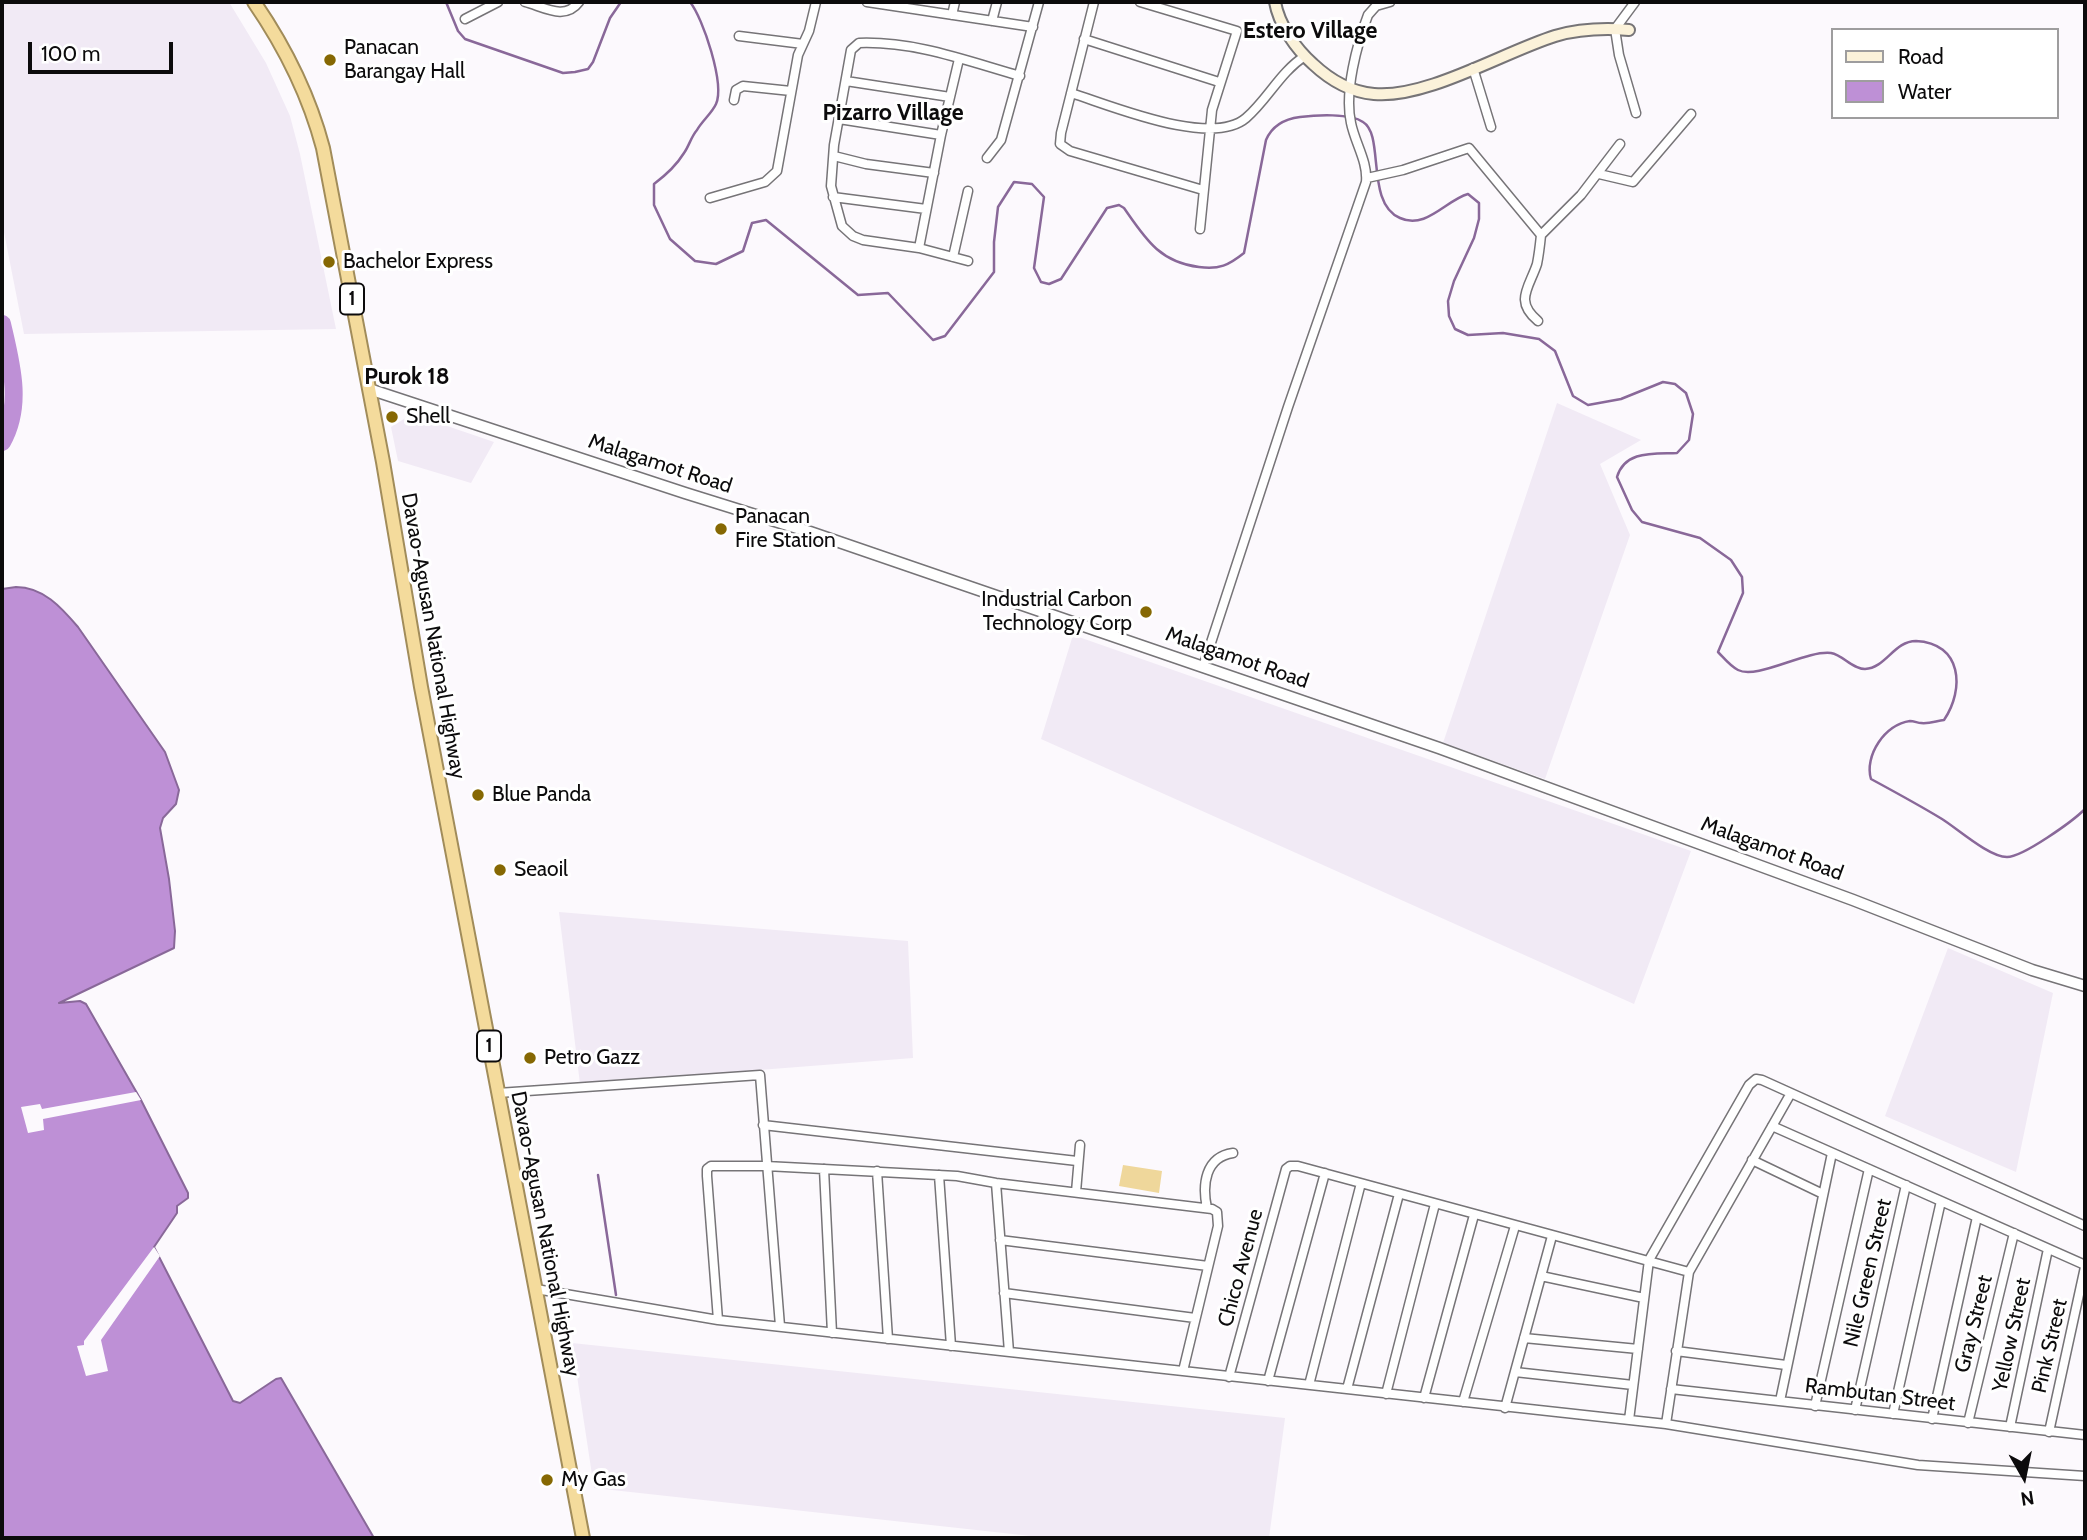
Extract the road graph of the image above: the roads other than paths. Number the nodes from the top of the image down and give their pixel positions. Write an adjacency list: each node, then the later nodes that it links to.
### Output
1 (254, 2): 59 (highway, Davao-Agusan National Highway / 1)
2 (498, 2): 17 (street)
3 (525, 2): 4 (street)
4 (579, 2)
5 (816, 2): 24 (street)
6 (867, 2): 15 (street)
7 (955, 2): 16 (street)
8 (997, 2): 18 (street)
9 (1039, 2): 19 (street)
10 (1094, 2): 23 (street)
11 (1140, 2): 30 (street)
12 (1275, 2): 25 (main road)
13 (1390, 2): 31 (street)
14 (1635, 2): 20 (street)
15 (900, 4): 16 (street)
16 (952, 15): 18 (street)
17 (465, 19)
18 (992, 21): 19 (street)
19 (1033, 27): 28 (street)
20 (1615, 29): 21 (main road); 27 (main road); 36 (street)
21 (1629, 30)
22 (739, 36): 24 (street)
23 (1084, 39): 30 (street); 33 (street)
24 (803, 44): 32 (street)
25 (1305, 56): 31 (main road); 40 (street)
26 (959, 59): 28 (street); 29 (street); 34 (street)
27 (1473, 68): 31 (main road); 39 (street)
28 (1020, 76): 44 (street)
29 (846, 81): 34 (street); 38 (street)
30 (1219, 82): 40 (street)
31 (1349, 88): 47 (street)
32 (791, 91): 35 (street); 51 (street)
33 (1071, 93): 40 (street); 48 (street)
34 (950, 97): 41 (street)
35 (734, 100)
36 (1636, 113)
37 (1691, 114): 46 (street)
38 (839, 119): 41 (street); 43 (street)
39 (1491, 127)
40 (1209, 129): 48 (street)
41 (941, 135): 45 (street)
42 (1620, 144): 46 (street)
43 (834, 156): 45 (street); 50 (street)
44 (987, 158)
45 (934, 173): 52 (street)
46 (1599, 174): 54 (street)
47 (1369, 177): 54 (street); 60 (street)
48 (1203, 190): 53 (street)
49 (968, 191): 56 (street)
50 (833, 197): 52 (street); 55 (street)
51 (710, 198)
52 (926, 209): 55 (street)
53 (1200, 229)
54 (1541, 235): 58 (street)
55 (919, 248): 56 (street)
56 (953, 257): 57 (street)
57 (968, 261)
58 (1538, 321)
59 (369, 388): 60 (street, Malagamot Road); 62 (highway, Davao-Agusan National Highway / 1)
60 (1203, 667): 61 (street, Malagamot Road)
61 (2085, 986)
62 (498, 1093): 64 (street); 99 (highway, Davao-Agusan National Highway / 1)
63 (1791, 1093): 65 (street); 89 (street); 94 (street)
64 (763, 1125): 70 (street); 71 (street)
65 (1772, 1126): 68 (street); 69 (street)
66 (1080, 1144): 70 (street)
67 (1233, 1153): 85 (street)
68 (1832, 1153): 73 (street); 82 (street)
69 (1752, 1160): 82 (street); 97 (street)
70 (1077, 1161): 80 (street)
71 (766, 1166): 72 (street); 103 (street); 104 (street)
72 (824, 1169): 74 (street); 105 (street)
73 (1869, 1169): 79 (street); 125 (street)
74 (877, 1171): 76 (street); 107 (street)
75 (1325, 1173): 78 (street); 115 (street, Chico Avenue); 116 (street)
76 (939, 1175): 77 (street); 108 (street)
77 (996, 1183): 80 (street); 92 (street)
78 (1360, 1183): 81 (street); 117 (street)
79 (1906, 1185): 83 (street); 127 (street, Nile Green Street)
80 (1076, 1192): 85 (street)
81 (1399, 1194): 84 (street); 120 (street)
82 (1823, 1194): 112 (street)
83 (1941, 1201): 87 (street); 128 (street)
84 (1435, 1204): 86 (street); 121 (street)
85 (1207, 1208): 95 (street)
86 (1474, 1215): 88 (street); 122 (street)
87 (1978, 1217): 90 (street); 129 (street)
88 (1515, 1226): 91 (street); 124 (street)
89 (2085, 1226)
90 (2014, 1233): 93 (street); 131 (street, Gray Street)
91 (1552, 1236): 94 (street); 98 (street)
92 (1000, 1240): 95 (street); 100 (street)
93 (2048, 1249): 96 (street); 133 (street, Yellow Street)
94 (1649, 1259): 97 (street); 101 (street)
95 (1208, 1266): 102 (street)
96 (2085, 1266): 134 (street, Pink Street)
97 (1689, 1272): 111 (street)
98 (1541, 1276): 101 (street); 106 (street)
99 (536, 1289): 103 (street); 137 (highway, Davao-Agusan National Highway / 1)
100 (1004, 1293): 102 (street); 110 (street)
101 (1644, 1297): 109 (street)
102 (1195, 1318): 113 (street)
103 (718, 1320): 104 (street)
104 (779, 1326): 105 (street)
105 (832, 1333): 107 (street)
106 (1524, 1338): 109 (street); 114 (street)
107 (888, 1339): 108 (street)
108 (951, 1346): 110 (street)
109 (1638, 1349): 118 (street)
110 (1009, 1352): 113 (street)
111 (1676, 1352): 112 (street); 119 (street)
112 (1786, 1366): 123 (street)
113 (1183, 1371): 115 (street)
114 (1514, 1372): 118 (street); 126 (street)
115 (1229, 1377): 116 (street)
116 (1268, 1381): 117 (street)
117 (1309, 1385): 120 (street)
118 (1633, 1385): 130 (street)
119 (1671, 1389): 123 (street, Rambutan Street); 132 (street)
120 (1347, 1390): 121 (street)
121 (1386, 1394): 122 (street)
122 (1424, 1398): 124 (street)
123 (1780, 1401): 125 (street, Rambutan Street)
124 (1463, 1402): 126 (street)
125 (1815, 1406): 127 (street, Rambutan Street)
126 (1505, 1408): 130 (street)
127 (1854, 1410): 128 (street, Rambutan Street)
128 (1893, 1414): 129 (street, Rambutan Street)
129 (1932, 1419): 131 (street, Rambutan Street)
130 (1629, 1420): 132 (street)
131 (1968, 1423): 133 (street, Rambutan Street)
132 (1665, 1424): 136 (street)
133 (2010, 1427): 134 (street, Rambutan Street)
134 (2049, 1432): 135 (street, Rambutan Street)
135 (2085, 1435)
136 (2085, 1476)
137 (583, 1538)

